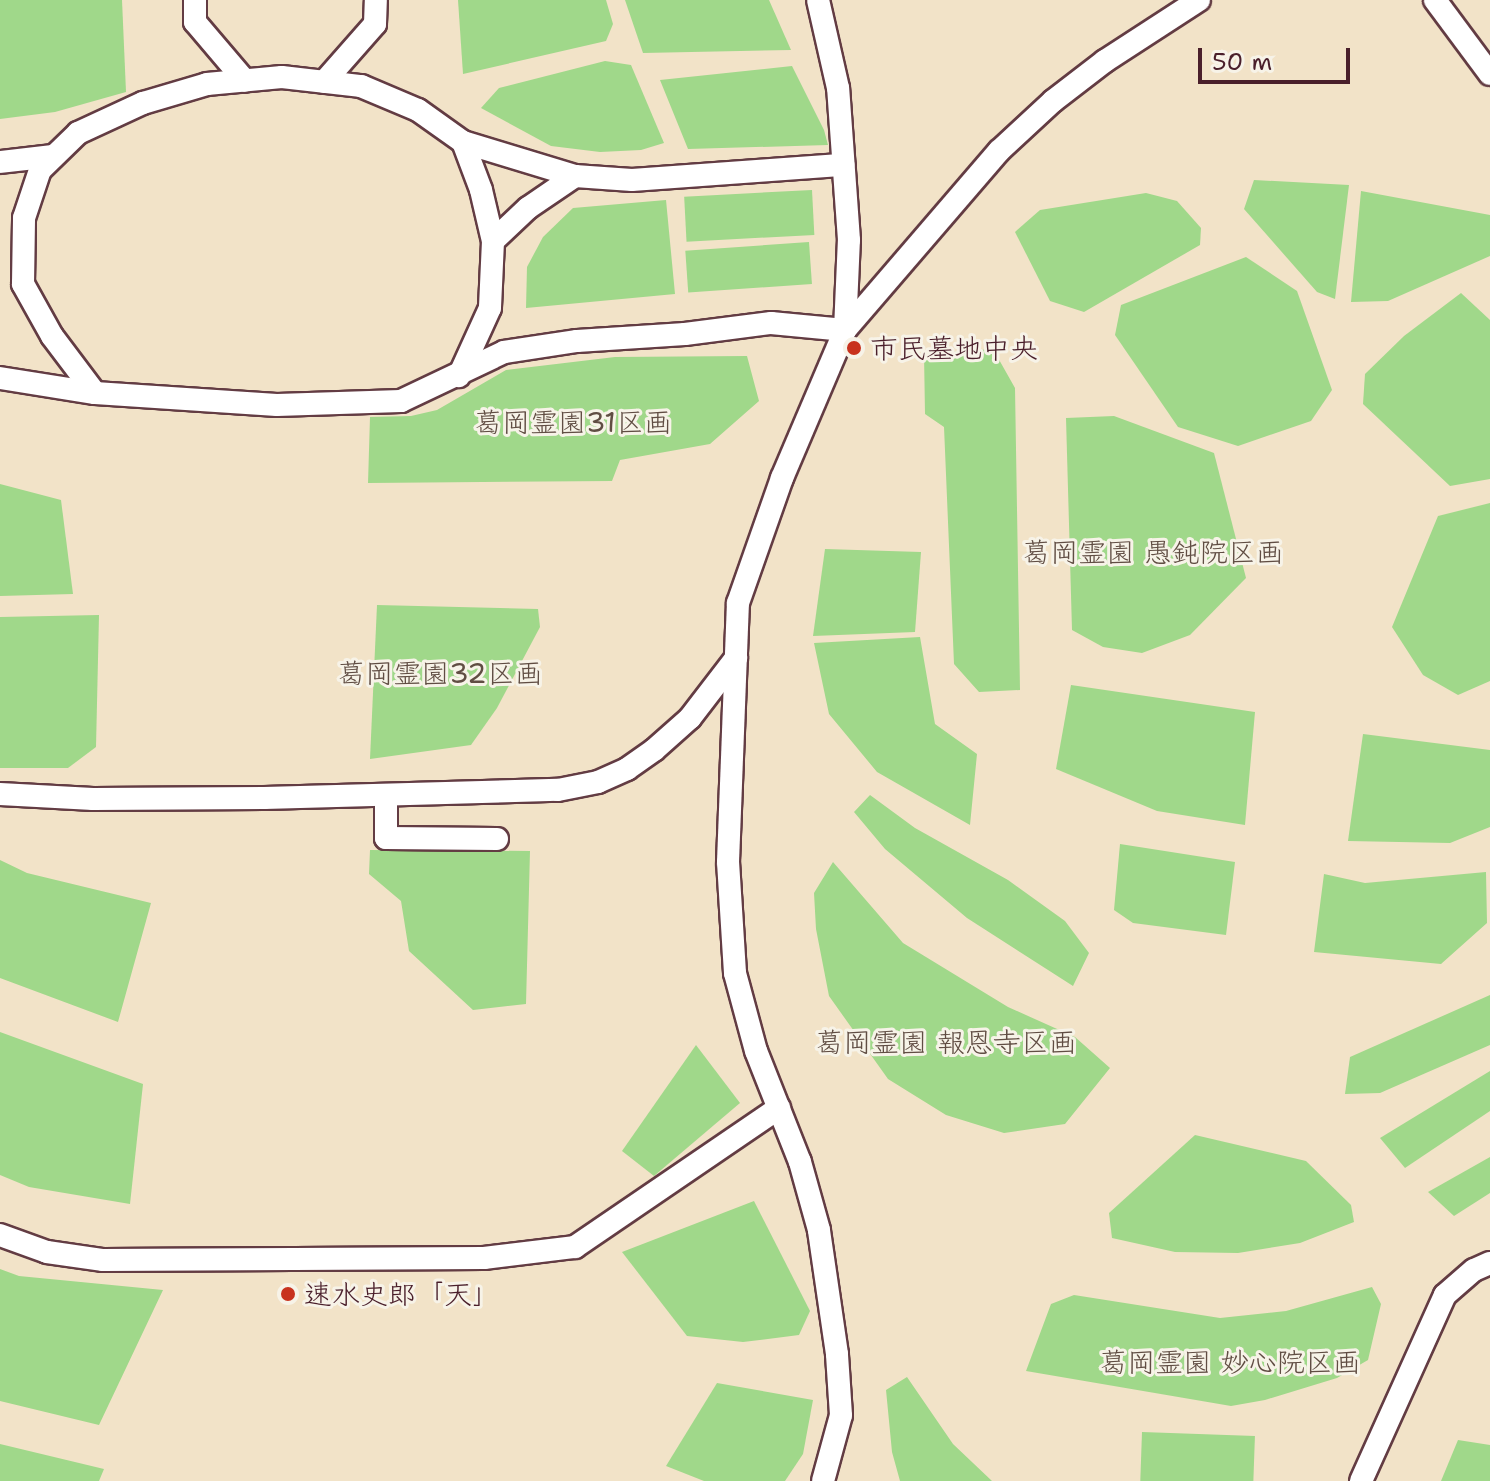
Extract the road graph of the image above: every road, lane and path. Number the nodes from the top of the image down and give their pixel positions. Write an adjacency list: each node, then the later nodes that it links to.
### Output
1 (195, 0): 7 (street)
2 (376, 0): 8 (street)
3 (818, 0): 12 (street)
4 (1199, 0): 15 (street)
5 (1435, 0): 6 (street)
6 (1490, 74)
7 (245, 81): 8 (street); 10 (street)
8 (324, 82): 9 (street)
9 (463, 142): 13 (street); 14 (street)
10 (53, 156): 11 (street); 18 (street)
11 (0, 162)
12 (843, 165): 13 (street); 15 (street)
13 (575, 176): 14 (street)
14 (493, 241): 16 (street)
15 (845, 330): 16 (street); 19 (street)
16 (459, 376): 18 (street)
17 (0, 378): 18 (street)
18 (95, 393)
19 (736, 658): 21 (street); 23 (street)
20 (0, 794): 21 (street)
21 (386, 797): 22 (street)
22 (497, 839)
23 (779, 1108): 24 (street); 26 (street)
24 (0, 1235)
25 (1490, 1263): 27 (street)
26 (823, 1481)
27 (1361, 1481)

